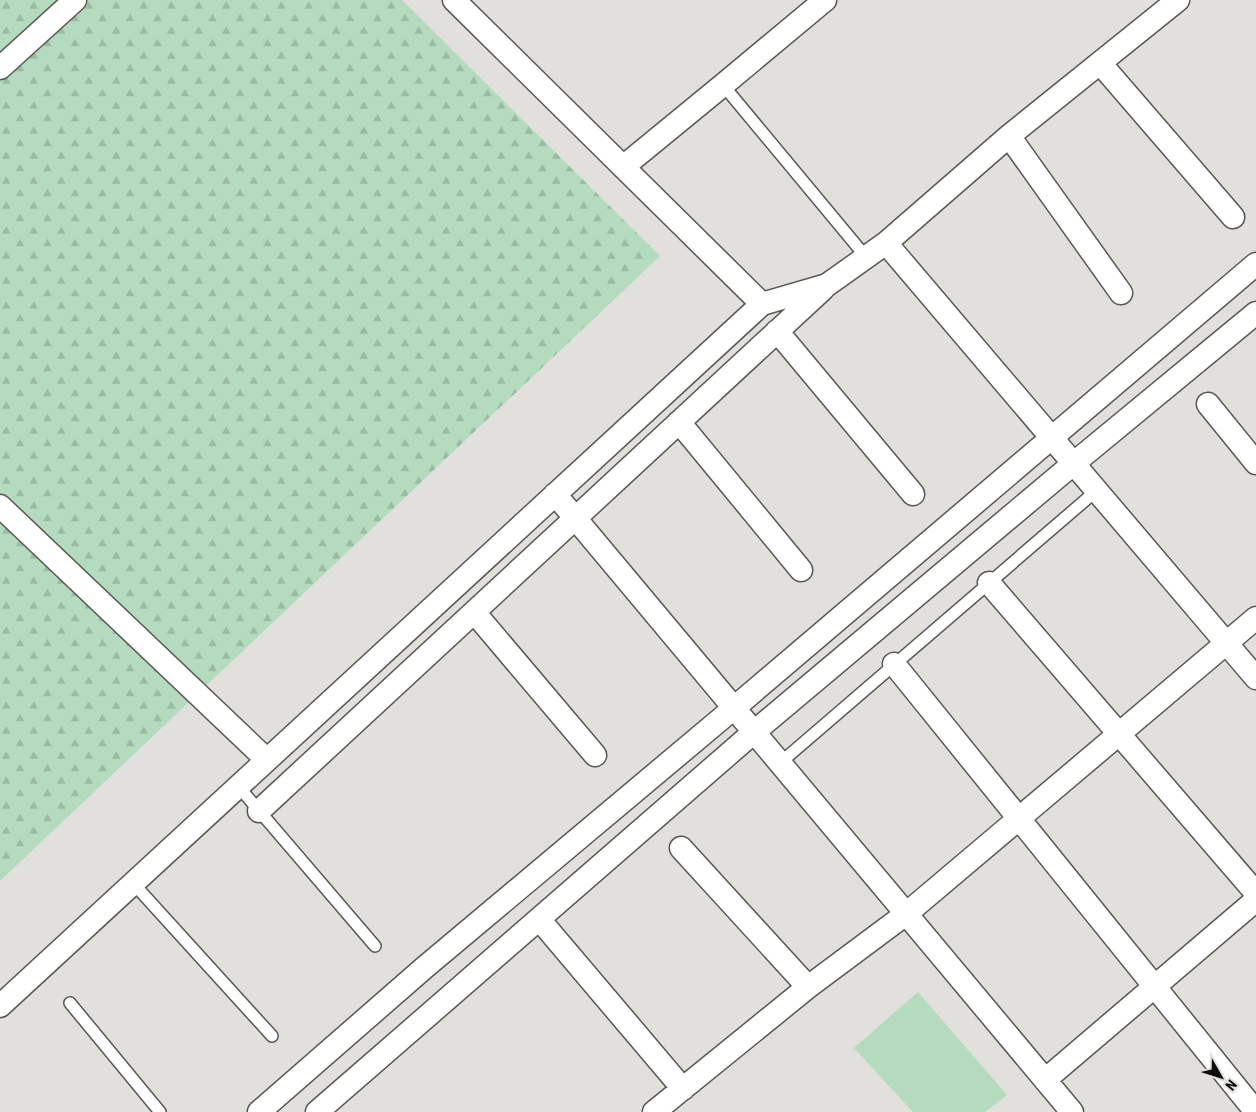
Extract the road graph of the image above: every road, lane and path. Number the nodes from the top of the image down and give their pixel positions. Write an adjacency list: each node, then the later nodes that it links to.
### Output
1 (75, 0): 6 (street)
2 (454, 0): 9 (street)
3 (825, 0): 7 (street)
4 (1178, 0): 5 (street)
5 (1100, 62): 8 (street); 10 (street)
6 (0, 68)
7 (723, 86): 9 (street); 12 (lane)
8 (1009, 136): 11 (street); 15 (street)
9 (623, 167): 16 (street)
10 (1234, 217)
11 (886, 244): 12 (street); 21 (street)
12 (866, 257): 14 (street)
13 (1256, 264): 21 (street)
14 (827, 285): 16 (street); 18 (street)
15 (1121, 293)
16 (762, 304): 25 (street)
17 (1256, 313): 23 (street)
18 (777, 331): 20 (street); 26 (street)
19 (1208, 404): 22 (street)
20 (679, 422): 28 (street); 29 (street)
21 (1051, 438): 23 (street); 36 (street)
22 (1256, 463)
23 (1074, 464): 24 (street); 37 (street)
24 (1096, 491): 30 (lane); 33 (street)
25 (555, 494): 28 (street); 40 (street)
26 (913, 494)
27 (0, 506): 40 (street)
28 (575, 518): 31 (street); 36 (street)
29 (801, 570)
30 (989, 583): 34 (lane); 38 (street)
31 (474, 612): 39 (street); 43 (street)
32 (1256, 618): 33 (street)
33 (1226, 643): 35 (street); 38 (street)
34 (894, 664): 41 (lane); 44 (street)
35 (1256, 678)
36 (734, 708): 37 (street); 60 (street)
37 (754, 732): 41 (street); 50 (street)
38 (1119, 734): 44 (street); 47 (street)
39 (595, 755)
40 (267, 760): 42 (street)
41 (780, 763): 49 (street)
42 (238, 786): 43 (lane); 46 (street)
43 (259, 811): 51 (lane)
44 (1018, 818): 49 (street); 53 (street)
45 (681, 848): 52 (street)
46 (133, 883): 55 (street); 56 (lane)
47 (1256, 893)
48 (1256, 900): 53 (street)
49 (906, 914): 52 (street); 57 (street)
50 (538, 919): 58 (street); 61 (street)
51 (374, 946)
52 (808, 987): 58 (street)
53 (1155, 987): 57 (street); 64 (street)
54 (70, 1003): 59 (lane)
55 (0, 1006)
56 (272, 1036)
57 (1045, 1080): 63 (street)
58 (683, 1089): 62 (street)
59 (160, 1112)
60 (259, 1112)
61 (317, 1112)
62 (654, 1112)
63 (1072, 1112)
64 (1256, 1112)

